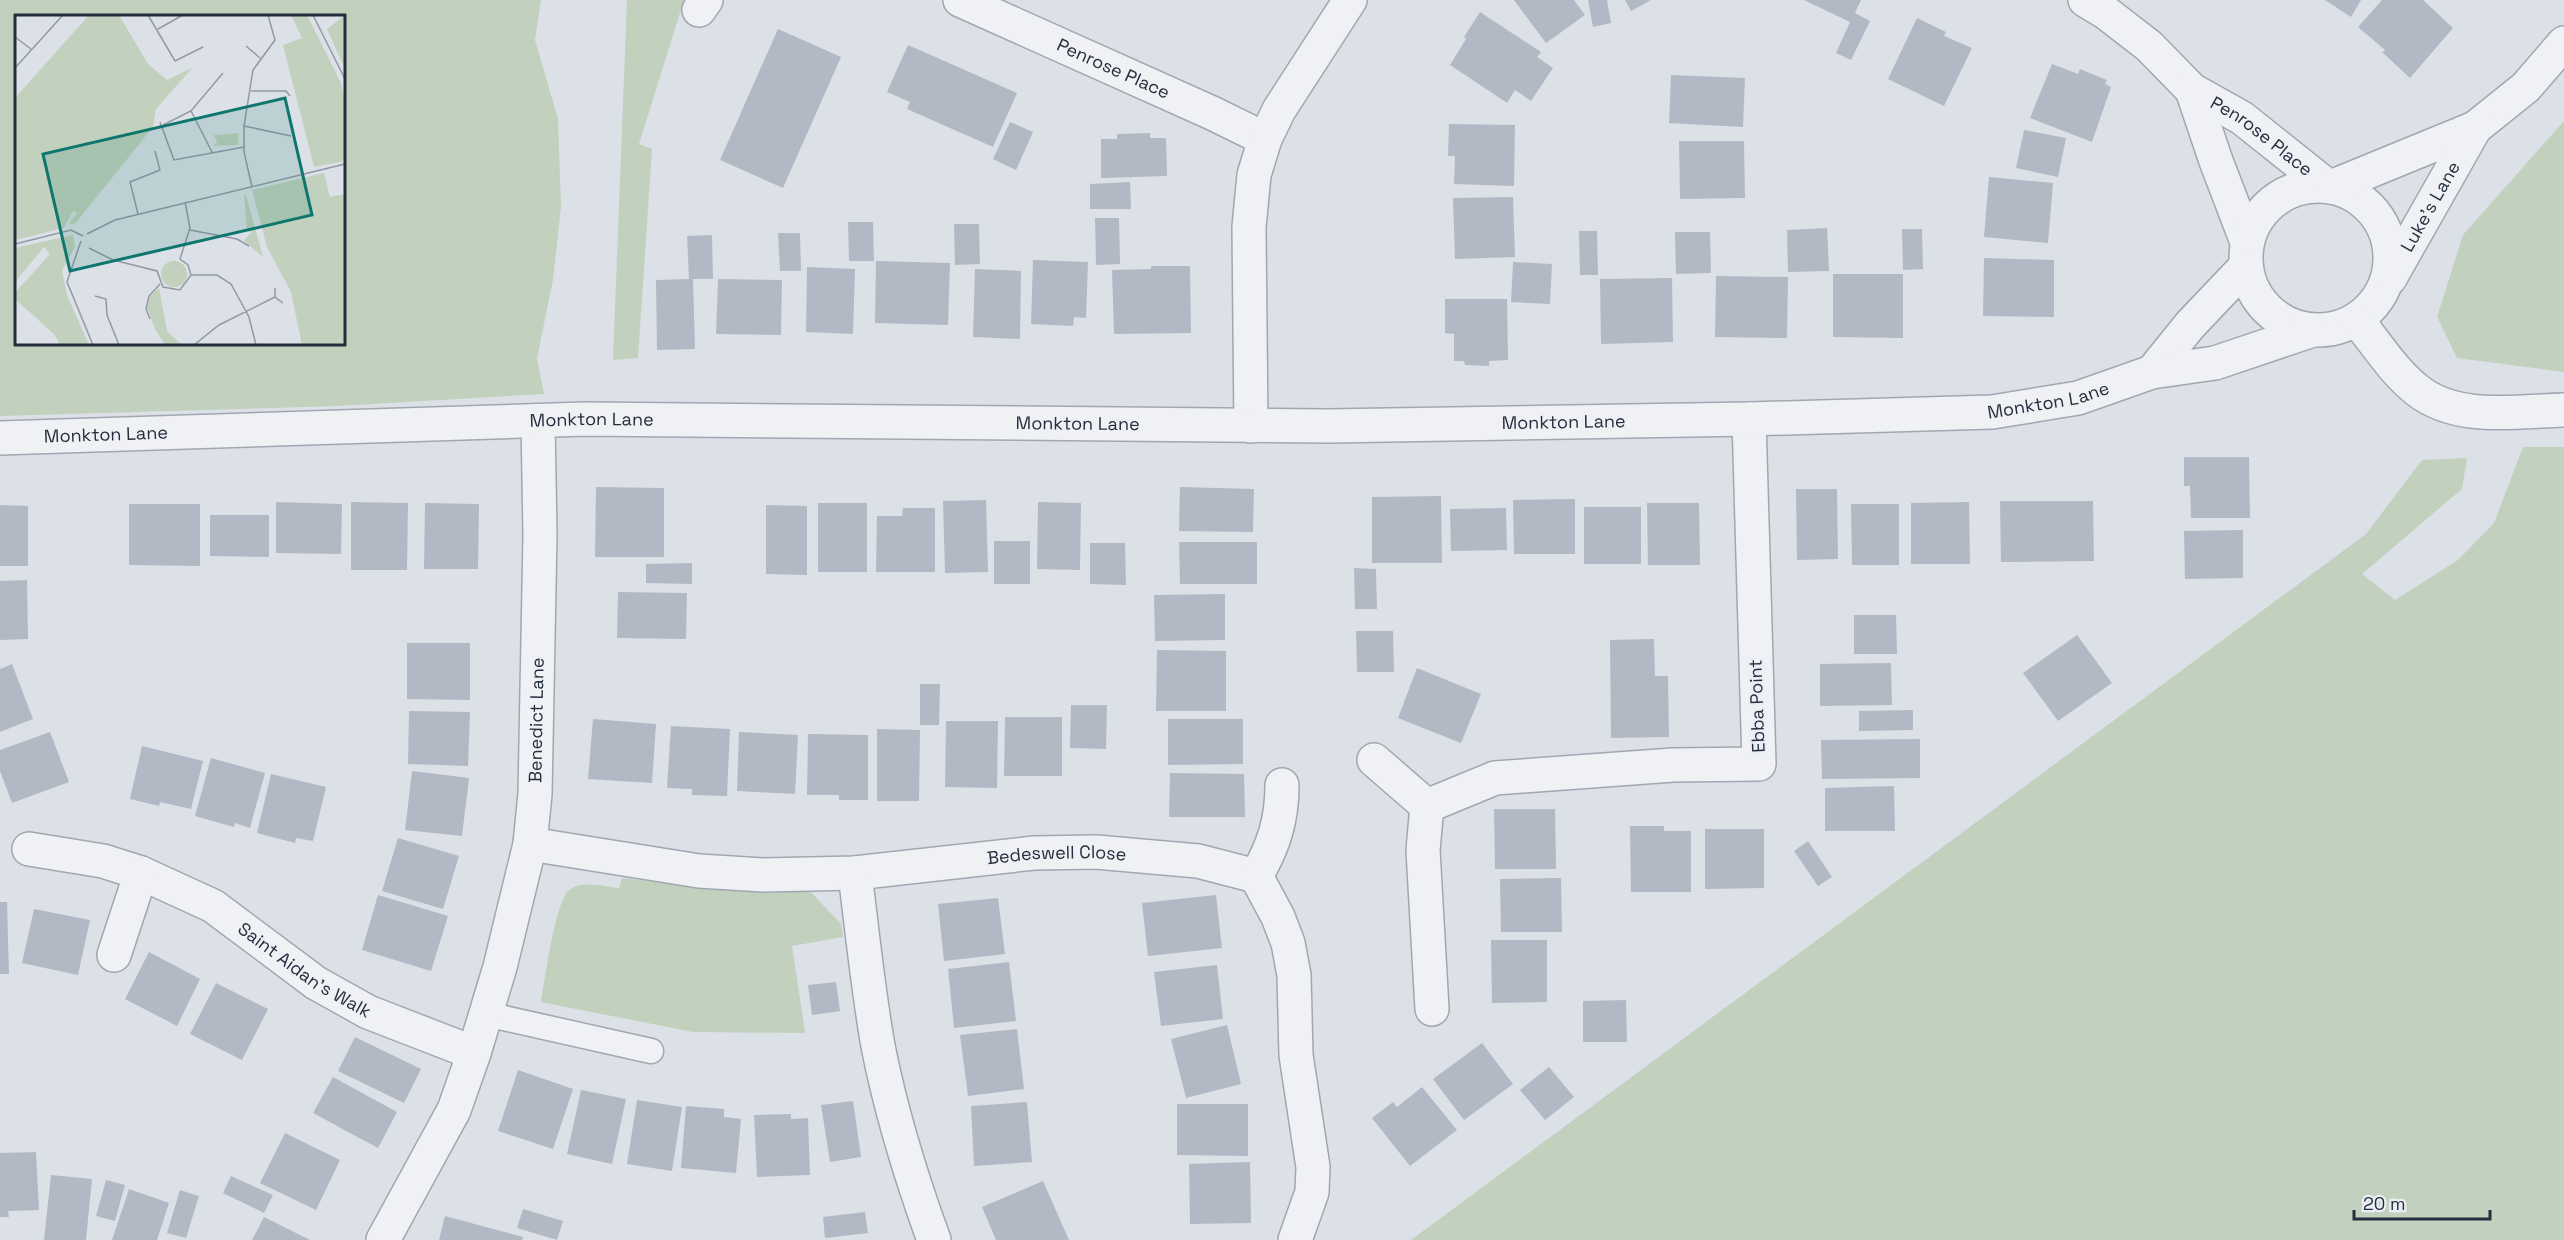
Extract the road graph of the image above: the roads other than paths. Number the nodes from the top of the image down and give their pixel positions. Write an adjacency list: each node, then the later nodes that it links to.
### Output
1 (960, 0): 7 (street, Penrose Place)
2 (1350, 0): 7 (street)
3 (2085, 0): 5 (street, Penrose Place)
4 (2564, 43): 6 (street, Luke's Lane)
5 (2192, 90): 8 (street, Penrose Place); 9 (street, Penrose Place)
6 (2475, 128): 8 (street, Luke's Lane); 10 (street, Luke's Lane)
7 (1265, 139): 17 (street)
8 (2329, 186): 9 (street); 10 (street)
9 (2247, 254): 12 (street); 13 (street)
10 (2387, 283): 11 (street)
11 (2357, 320): 12 (street); 14 (street)
12 (2310, 330): 13 (street, Monkton Lane)
13 (2152, 372): 15 (street, Monkton Lane)
14 (2564, 410)
15 (1749, 419): 17 (street, Monkton Lane); 21 (street, Ebba Point)
16 (538, 421): 17 (street, Monkton Lane); 18 (street, Monkton Lane); 22 (street, Benedict Lane)
17 (1251, 426)
18 (0, 438)
19 (1374, 760): 21 (street)
20 (1282, 785): 26 (street)
21 (1427, 806): 28 (street)
22 (530, 844): 25 (street, Bedeswell Close); 29 (street, Benedict Lane)
23 (28, 849): 24 (street, Saint Aidan's Walk)
24 (141, 873): 27 (street); 31 (street, Saint Aidan's Walk)
25 (855, 873): 26 (street, Bedeswell Close); 33 (street)
26 (1256, 876): 34 (street)
27 (114, 955)
28 (1432, 1009)
29 (486, 1014): 30 (lane); 31 (street, Benedict Lane)
30 (651, 1051)
31 (474, 1053): 32 (street, Benedict Lane)
32 (383, 1240)
33 (934, 1240)
34 (1295, 1240)

